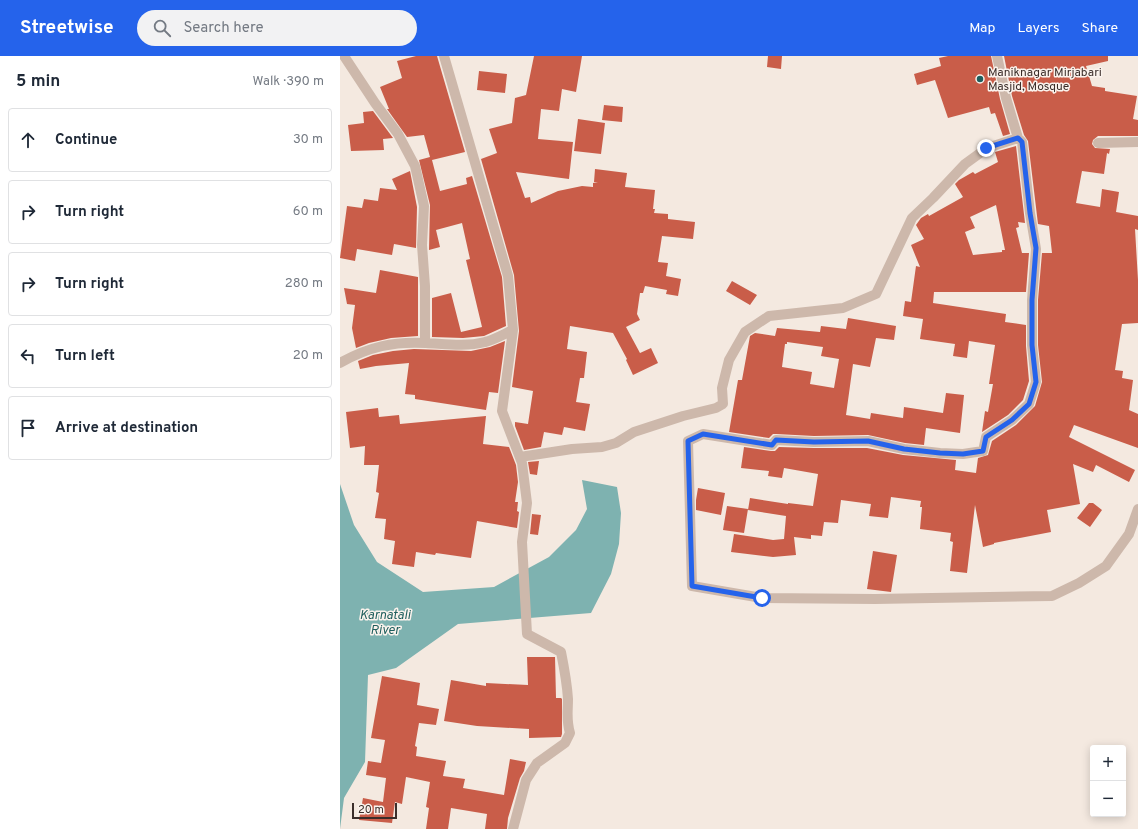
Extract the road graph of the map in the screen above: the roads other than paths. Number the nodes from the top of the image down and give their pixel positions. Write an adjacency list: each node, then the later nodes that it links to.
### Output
1 (344, 56): 8 (street)
2 (444, 56): 7 (street)
3 (997, 56): 4 (street)
4 (1018, 138): 10 (street); 11 (street)
5 (1138, 142): 6 (street)
6 (1098, 143)
7 (513, 330): 8 (street); 10 (street)
8 (425, 343): 9 (street)
9 (340, 363)
10 (520, 457): 12 (street)
11 (1138, 509)
12 (513, 829)

